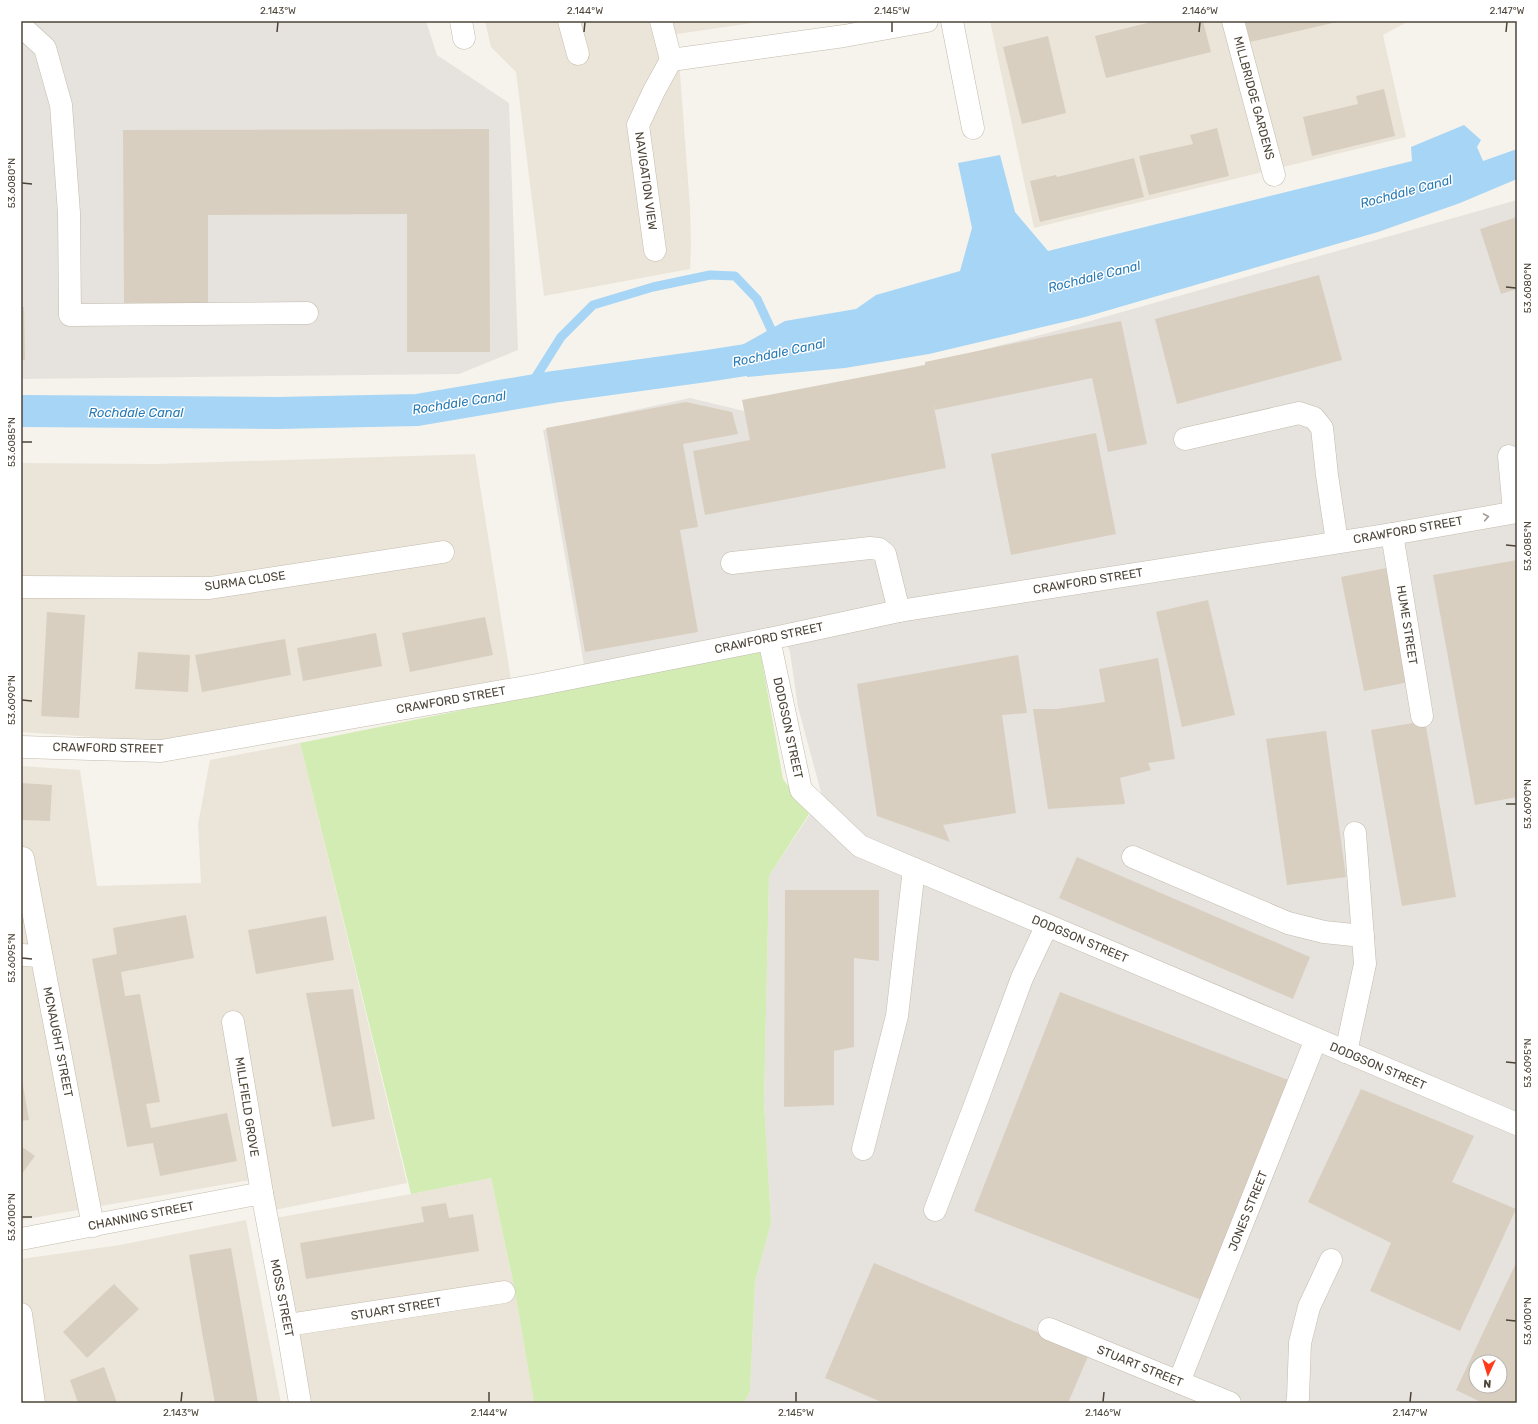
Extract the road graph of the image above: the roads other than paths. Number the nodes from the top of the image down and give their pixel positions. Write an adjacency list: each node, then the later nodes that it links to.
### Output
1 (569, 21): 7 (street)
2 (661, 21): 8 (street)
3 (927, 21): 8 (street)
4 (952, 21): 9 (street)
5 (1233, 21): 10 (street, MILLBRIDGE GARDENS)
6 (21, 26): 12 (street)
7 (578, 54)
8 (672, 60): 11 (street, NAVIGATION VIEW)
9 (973, 128)
10 (1274, 175)
11 (655, 250)
12 (307, 313)
13 (1185, 439): 17 (street)
14 (1509, 456): 15 (street)
15 (1515, 512): 16 (street, CRAWFORD STREET, one-way to 15)
16 (1392, 534): 17 (street, CRAWFORD STREET); 23 (street, HUME STREET)
17 (1337, 542): 21 (street, CRAWFORD STREET)
18 (443, 552): 20 (street, SURMA CLOSE)
19 (732, 562): 21 (street)
20 (21, 587)
21 (899, 611): 22 (street, CRAWFORD STREET)
22 (769, 639): 24 (street, CRAWFORD STREET); 28 (street, DODGSON STREET)
23 (1422, 716)
24 (21, 747)
25 (1355, 833): 30 (street)
26 (1133, 857): 30 (street)
27 (23, 858): 31 (street, MCNAUGHT STREET)
28 (914, 869): 29 (street, DODGSON STREET); 36 (street)
29 (1047, 925): 33 (street, DODGSON STREET); 38 (street)
30 (1363, 936): 34 (street)
31 (31, 956): 39 (street, MCNAUGHT STREET)
32 (233, 1022): 37 (street, MILLFIELD GROVE)
33 (1316, 1040): 34 (street, DODGSON STREET); 46 (street, JONES STREET)
34 (1346, 1052): 35 (street, DODGSON STREET)
35 (1517, 1124)
36 (863, 1149)
37 (262, 1192): 39 (street, CHANNING STREET); 44 (street, MOSS STREET)
38 (935, 1210)
39 (93, 1226): 40 (street, CHANNING STREET)
40 (21, 1239)
41 (1331, 1260): 50 (street)
42 (504, 1292): 44 (street, STUART STREET)
43 (21, 1314): 47 (street)
44 (287, 1325): 48 (street, MOSS STREET)
45 (1050, 1329): 46 (street, STUART STREET)
46 (1179, 1382): 49 (street, STUART STREET)
47 (34, 1403)
48 (300, 1403)
49 (1230, 1403)
50 (1297, 1403)

